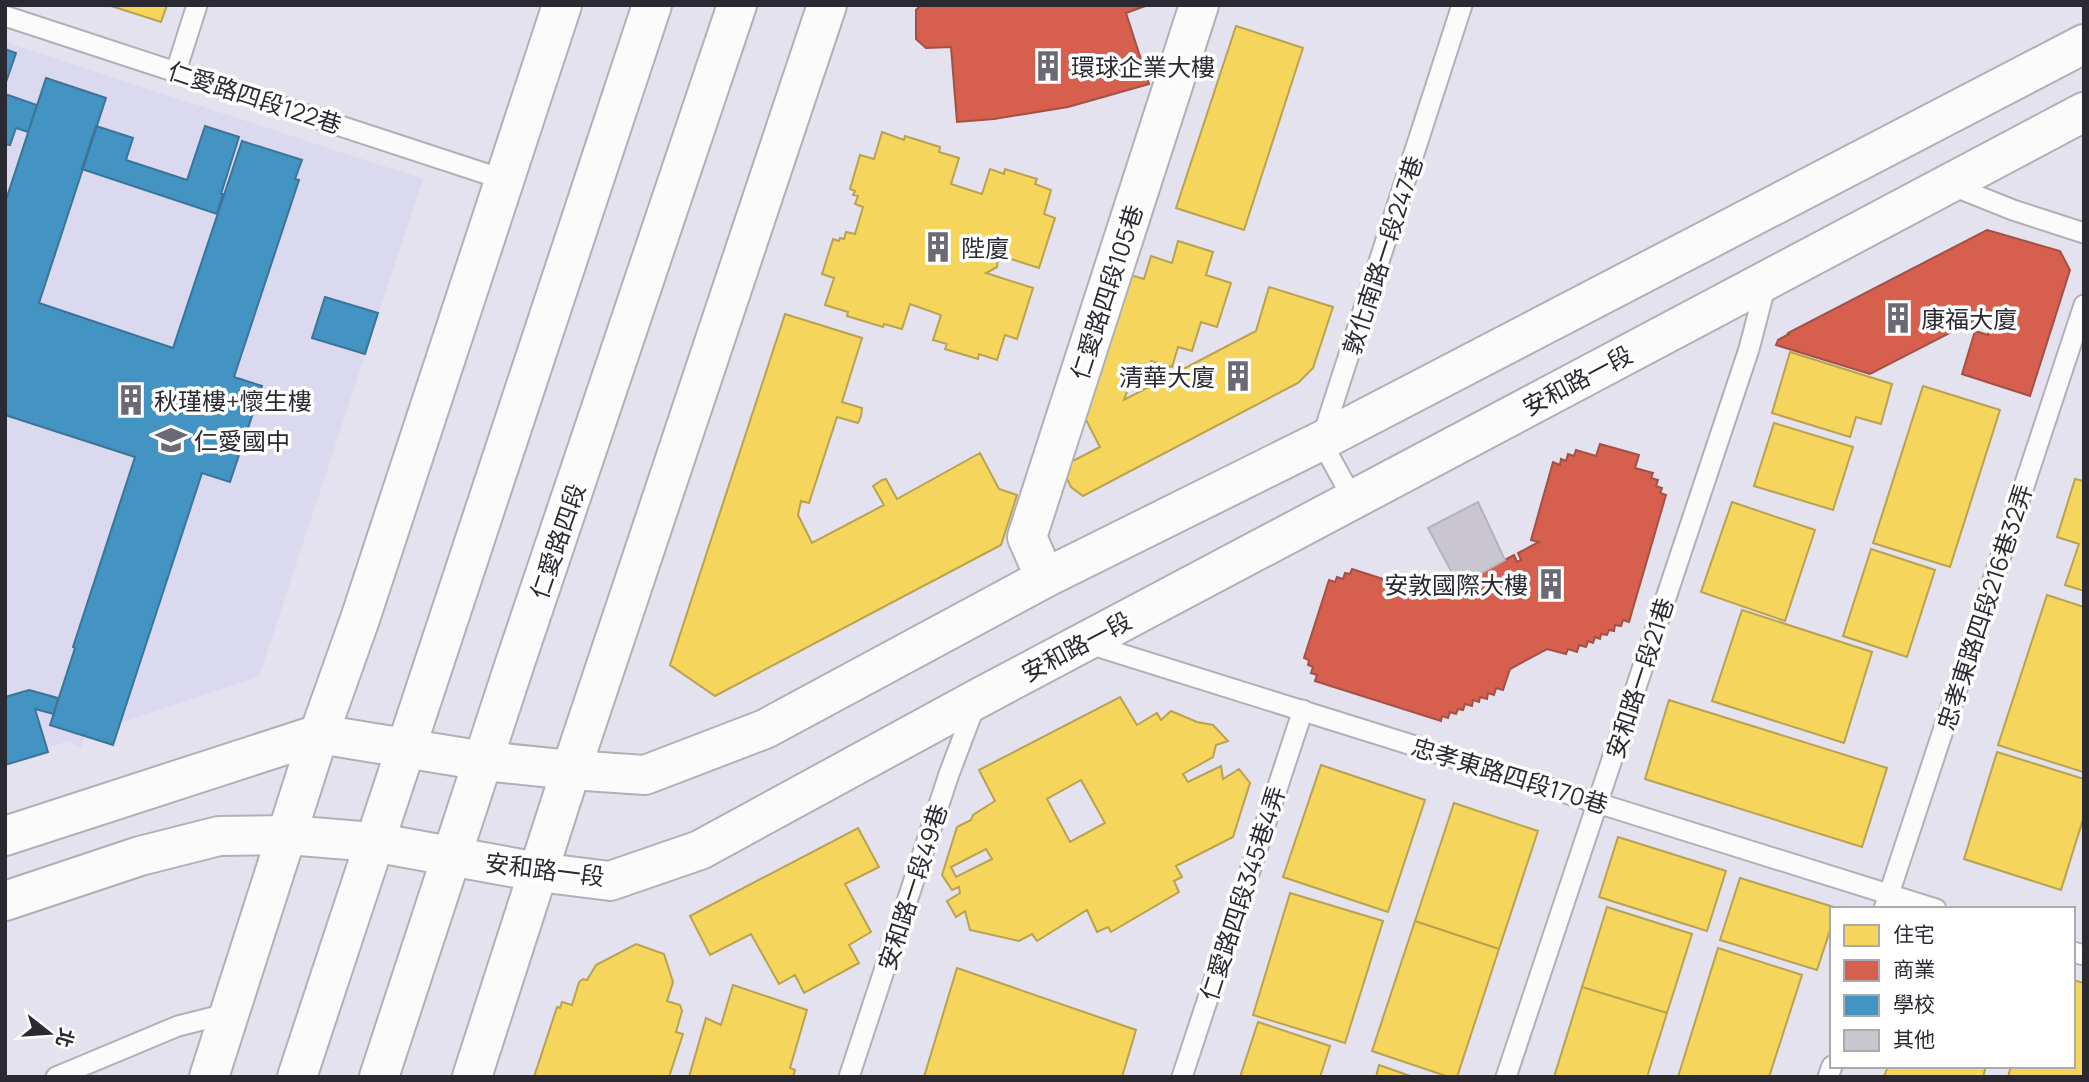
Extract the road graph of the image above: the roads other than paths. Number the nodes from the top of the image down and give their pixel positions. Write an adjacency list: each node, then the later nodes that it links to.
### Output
1 (197, 5): 10 (lane)
2 (562, 5): 12 (street)
3 (652, 5): 24 (street)
4 (737, 5): 25 (street, 仁愛路四段)
5 (827, 5): 26 (street)
6 (1199, 5): 19 (street, 仁愛路四段105巷)
7 (1462, 5): 17 (lane, 敦化南路一段247巷)
8 (5, 16): 10 (lane, 仁愛路四段122巷)
9 (2084, 44): 17 (street)
10 (176, 71): 12 (lane, 仁愛路四段122巷)
11 (2084, 112): 13 (street, 安和路一段)
12 (505, 180): 23 (street)
13 (1948, 184): 14 (lane); 15 (street, 安和路一段)
14 (2084, 233)
15 (1768, 279): 18 (street, 安和路一段); 27 (lane, 安和路一段21巷)
16 (2084, 305): 34 (lane, 忠孝東路四段216巷32弄)
17 (1321, 441): 18 (lane); 19 (street)
18 (1353, 499): 20 (street, 安和路一段)
19 (1045, 578): 26 (street)
20 (1084, 642): 21 (street, 安和路一段); 22 (lane, 忠孝東路四段170巷)
21 (977, 699): 32 (street, 安和路一段); 42 (lane, 安和路一段49巷)
22 (1303, 710): 27 (lane, 忠孝東路四段170巷); 43 (lane, 仁愛路四段345巷4弄)
23 (319, 734): 24 (street); 28 (street); 29 (street)
24 (405, 749): 25 (street); 30 (street)
25 (484, 761): 26 (street); 31 (street, 仁愛路四段)
26 (571, 770): 32 (street)
27 (1598, 802): 34 (lane, 忠孝東路四段170巷); 44 (lane, 安和路一段21巷)
28 (288, 835): 30 (street, 安和路一段); 33 (street, 安和路一段); 36 (street)
29 (5, 836)
30 (373, 842): 31 (street, 安和路一段); 39 (street)
31 (452, 857): 32 (street, 安和路一段); 40 (street, 仁愛路四段)
32 (538, 872): 41 (street)
33 (5, 901)
34 (1886, 901): 35 (lane, 忠孝東路四段170巷)
35 (1924, 907)
36 (230, 1013): 37 (lane); 38 (street)
37 (56, 1077)
38 (209, 1077)
39 (297, 1077)
40 (379, 1077)
41 (472, 1077)
42 (849, 1077)
43 (1182, 1077)
44 (1506, 1077)

